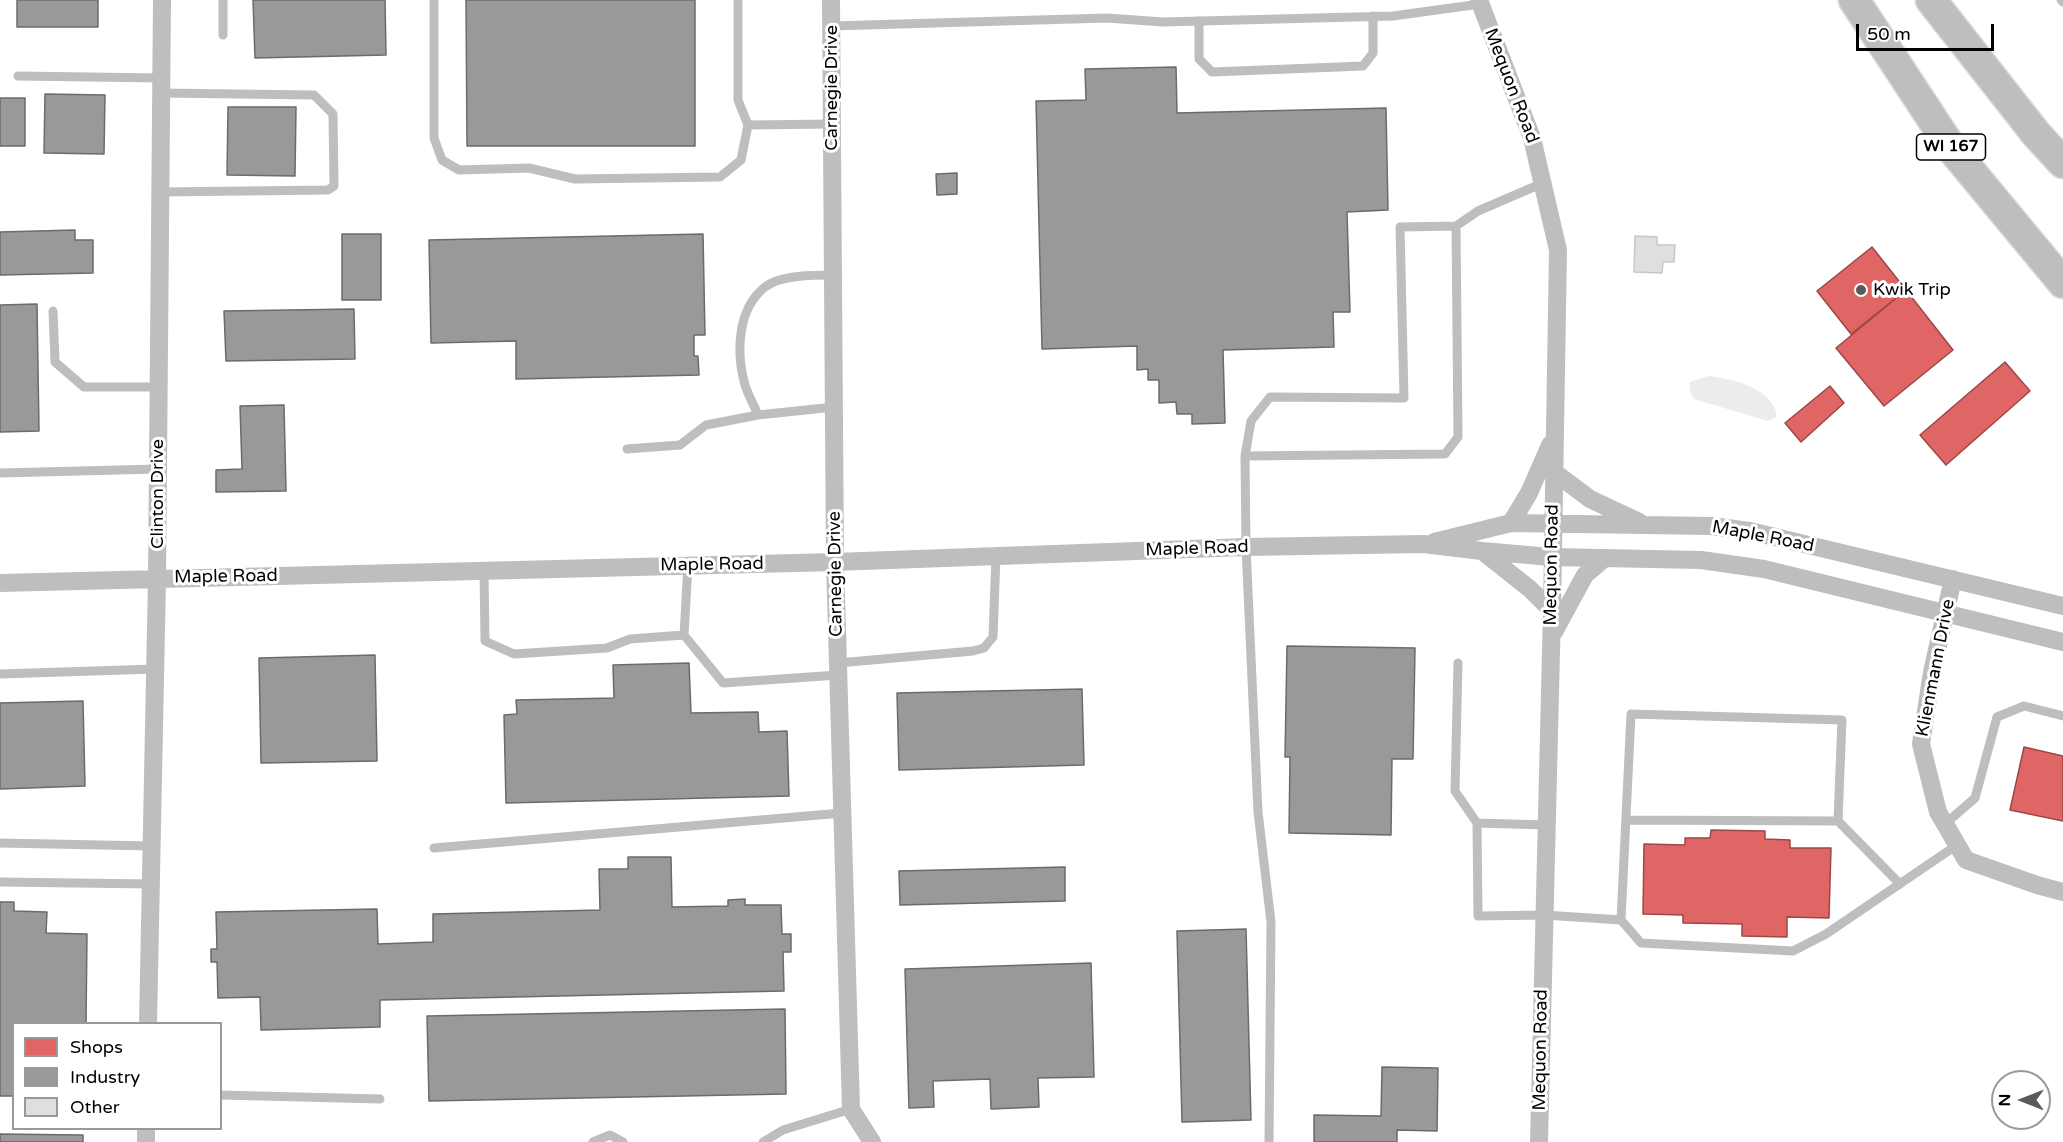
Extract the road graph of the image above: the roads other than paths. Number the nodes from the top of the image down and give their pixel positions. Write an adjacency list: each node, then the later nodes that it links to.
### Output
1 (162, 0): 14 (street, Clinton Drive)
2 (223, 0): 12 (lane)
3 (434, 0): 16 (lane)
4 (738, 0): 16 (lane)
5 (831, 0): 11 (street, Carnegie Drive)
6 (1854, 0): 22 (main road, WI 167)
7 (1931, 0): 17 (main road)
8 (1479, 2): 9 (lane); 18 (street, Mequon Road)
9 (1373, 16): 10 (lane); 10 (lane)
10 (1199, 21): 11 (lane)
11 (831, 26): 15 (street, Carnegie Drive)
12 (223, 35)
13 (18, 76): 14 (lane)
14 (161, 86): 19 (street, Clinton Drive); 19 (lane)
15 (832, 124): 16 (lane); 21 (street, Carnegie Drive)
16 (748, 125)
17 (2063, 163)
18 (1543, 183): 20 (lane); 27 (street, Mequon Road)
19 (160, 192): 24 (street, Clinton Drive)
20 (1456, 226): 29 (lane); 29 (lane)
21 (833, 275): 25 (street, Carnegie Drive); 26 (lane)
22 (2063, 283)
23 (53, 311): 24 (lane)
24 (158, 387): 30 (street, Clinton Drive)
25 (834, 407): 26 (lane); 42 (street, Carnegie Drive)
26 (758, 415): 28 (lane)
27 (1555, 435): 31 (street, Mequon Road); 33 (street)
28 (627, 449)
29 (1245, 456): 37 (lane)
30 (158, 469): 32 (lane); 45 (street, Clinton Drive)
31 (1554, 472): 34 (street, Mequon Road); 35 (street)
32 (0, 473)
33 (1511, 523): 34 (street, Maple Road); 36 (street, Maple Road)
34 (1553, 523): 35 (street, Maple Road); 40 (street, Mequon Road)
35 (1646, 525): 46 (street, Maple Road)
36 (1423, 544): 37 (street, Maple Road); 38 (street, Maple Road)
37 (1246, 547): 39 (street, Maple Road); 83 (lane)
38 (1482, 551): 40 (street, Maple Road); 49 (street)
39 (996, 556): 42 (street, Maple Road); 56 (lane)
40 (1551, 557): 41 (street, Maple Road); 49 (street, Mequon Road)
41 (1605, 558): 50 (street, Maple Road); 52 (street)
42 (835, 562): 43 (street, Maple Road); 56 (street, Carnegie Drive)
43 (688, 565): 44 (street, Maple Road); 51 (lane)
44 (484, 571): 45 (street, Maple Road); 51 (lane)
45 (157, 579): 47 (street, Maple Road); 55 (street, Clinton Drive)
46 (1953, 579): 48 (street, Maple Road); 50 (street, Klienmann Drive)
47 (0, 583)
48 (2063, 606)
49 (1551, 611): 52 (street, Mequon Road)
50 (1946, 613): 53 (street, Maple Road); 63 (street, Klienmann Drive)
51 (684, 635): 56 (lane)
52 (1551, 639): 64 (street, Mequon Road)
53 (2063, 642)
54 (1458, 663): 62 (lane)
55 (155, 669): 57 (lane); 67 (street, Clinton Drive)
56 (838, 669): 59 (street, Carnegie Drive)
57 (0, 674)
58 (2063, 716): 63 (lane)
59 (842, 813): 68 (lane); 78 (street, Carnegie Drive)
60 (1626, 820): 61 (lane); 61 (lane); 74 (lane)
61 (1838, 821): 71 (lane)
62 (1477, 823): 64 (lane); 73 (lane)
63 (1945, 824): 66 (street, Klienmann Drive)
64 (1546, 825): 73 (street, Mequon Road)
65 (0, 843): 67 (lane)
66 (1957, 845): 71 (lane); 72 (street, Klienmann Drive)
67 (152, 846): 70 (street, Clinton Drive)
68 (434, 848)
69 (0, 882): 70 (lane)
70 (151, 884): 75 (street, Clinton Drive)
71 (1900, 884): 74 (lane)
72 (2063, 892)
73 (1544, 915): 74 (lane); 84 (street, Mequon Road)
74 (1622, 920)
75 (148, 1022)
76 (222, 1095): 77 (lane)
77 (380, 1098)
78 (851, 1109): 79 (street); 82 (lane)
79 (869, 1141)
80 (592, 1142): 81 (lane)
81 (623, 1142)
82 (763, 1142)
83 (1269, 1142)
84 (1539, 1142)

